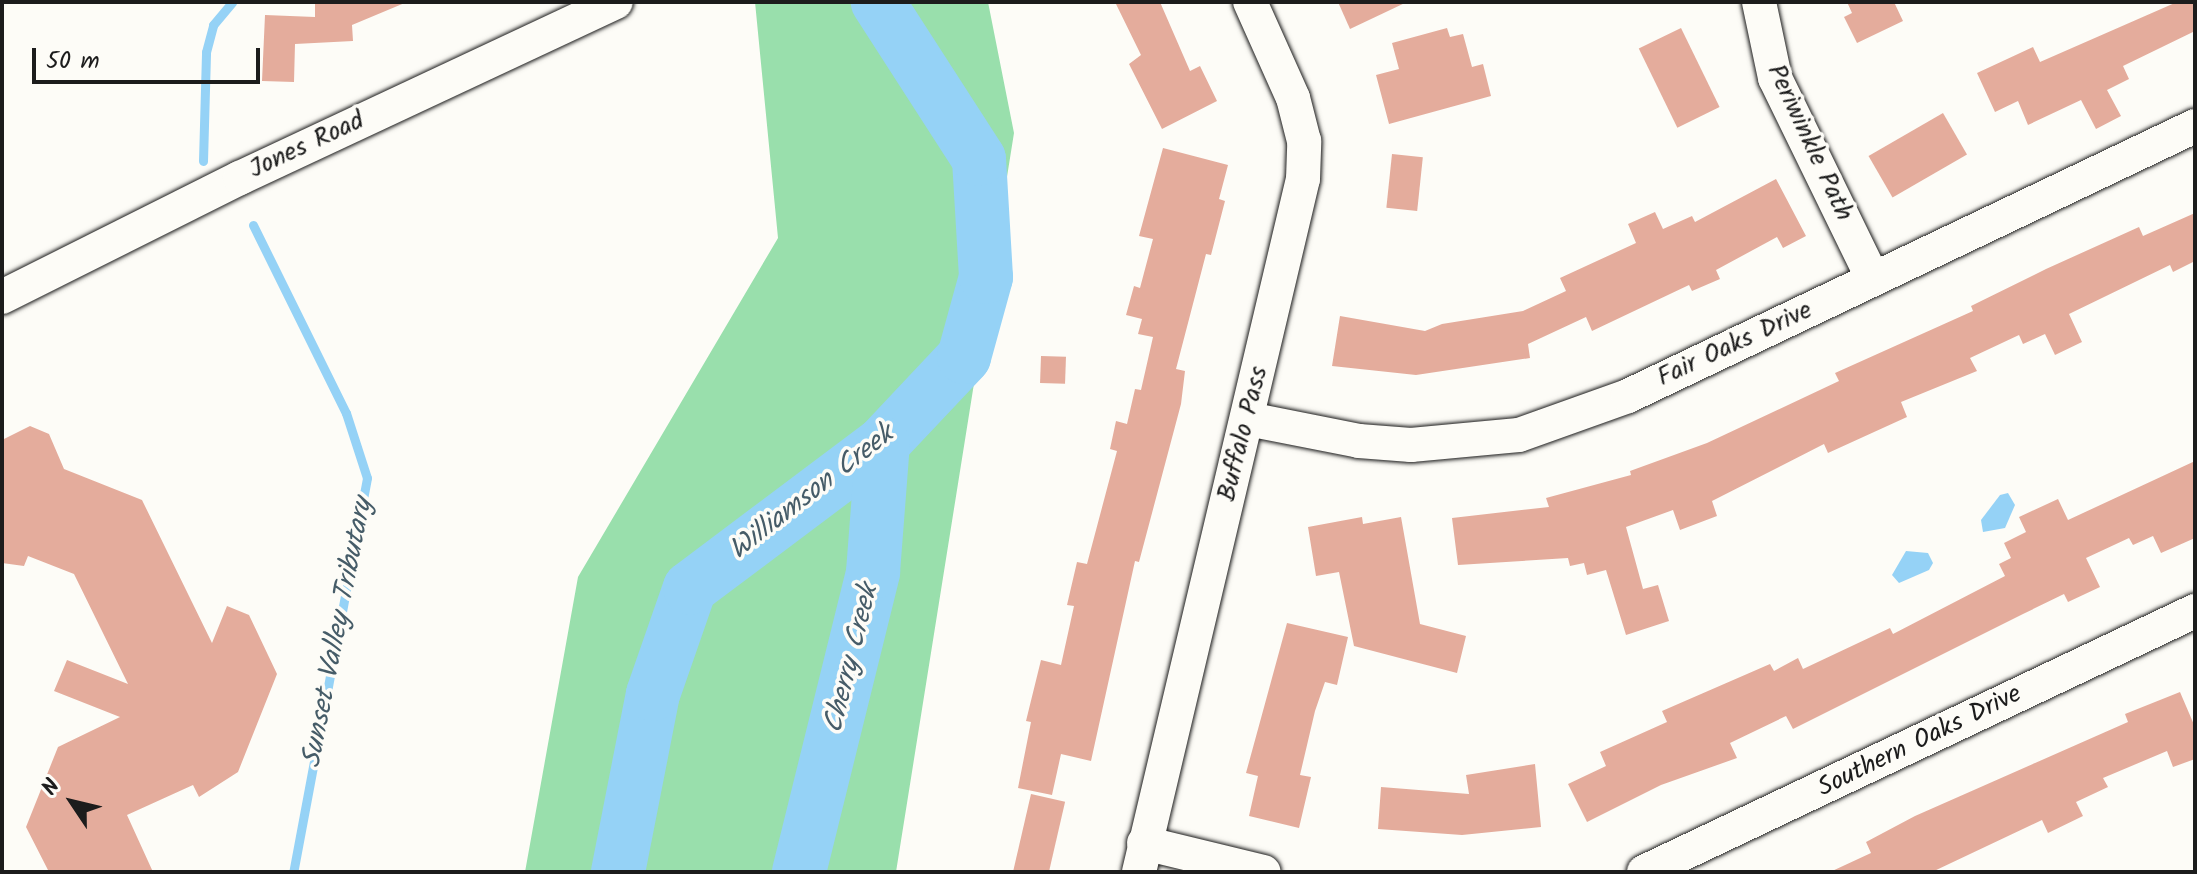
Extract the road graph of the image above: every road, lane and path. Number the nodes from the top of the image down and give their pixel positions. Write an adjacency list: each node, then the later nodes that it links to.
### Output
1 (616, 2): 6 (street, Jones Road)
2 (1250, 2): 7 (street, Buffalo Pass)
3 (1759, 2): 5 (street, Periwinkle Path)
4 (2195, 126): 5 (street, Fair Oaks Drive)
5 (1873, 279): 7 (street, Fair Oaks Drive)
6 (2, 297)
7 (1248, 419): 9 (street, Buffalo Pass)
8 (2195, 611): 11 (street, Southern Oaks Drive)
9 (1141, 858): 10 (street)
10 (1264, 872)
11 (1644, 872)

